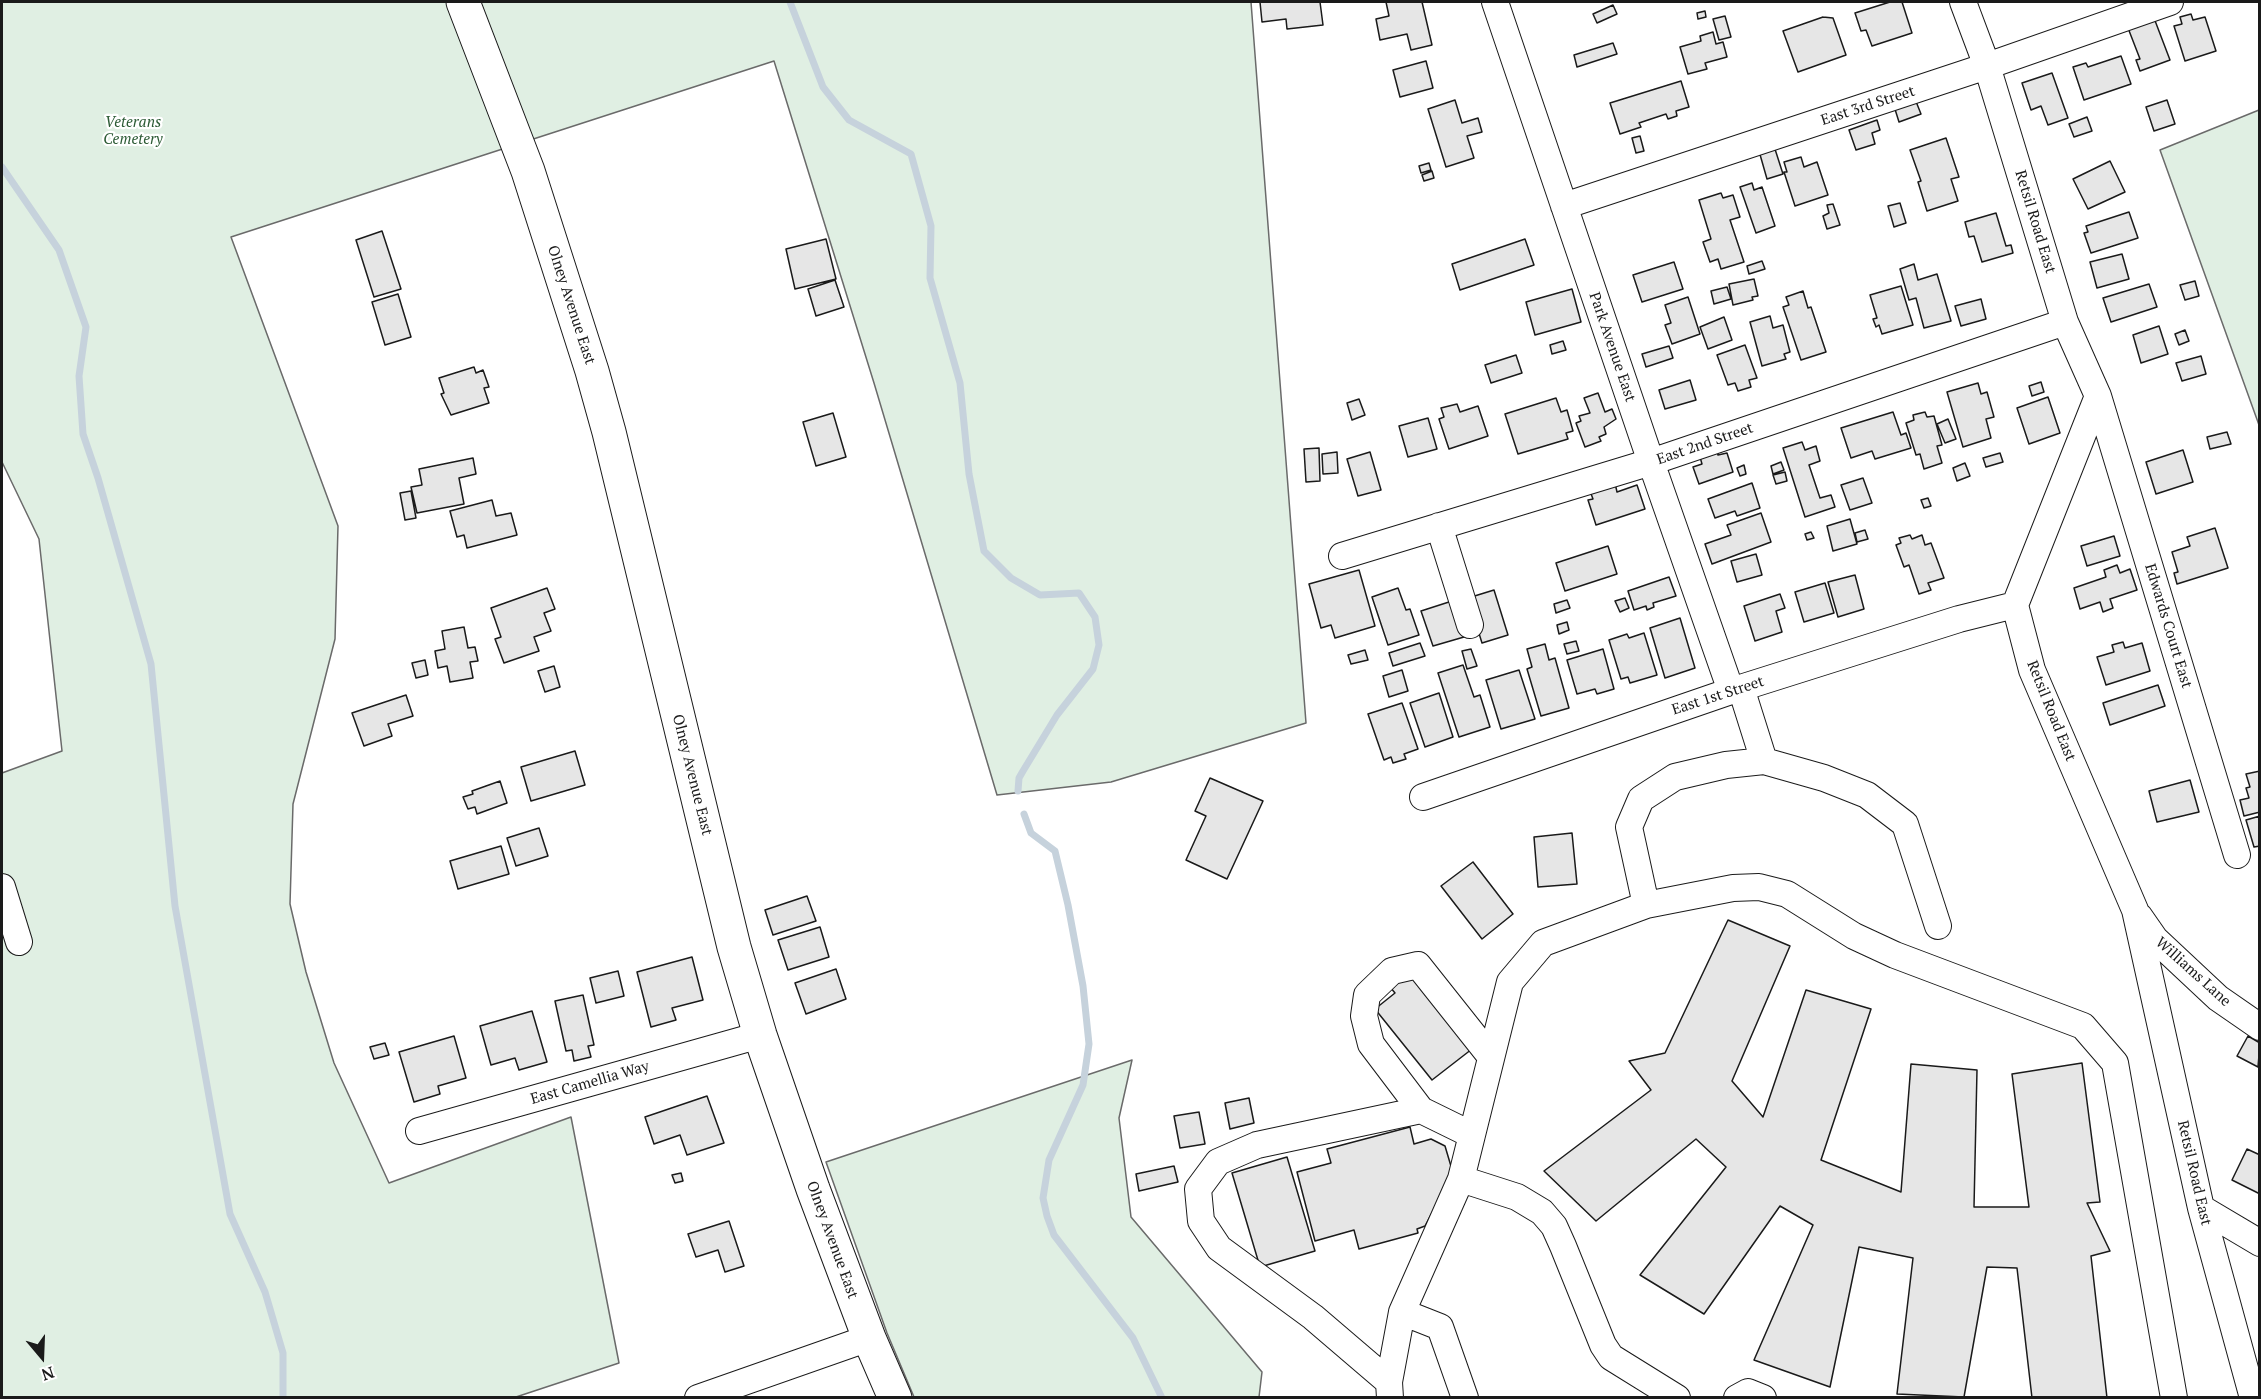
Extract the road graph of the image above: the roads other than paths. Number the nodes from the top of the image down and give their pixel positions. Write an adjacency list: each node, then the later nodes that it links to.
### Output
1 (463, 2): 24 (main road, Olney Avenue East)
2 (1495, 2): 6 (street, Park Avenue East)
3 (1963, 2): 5 (street, Retsil Road East)
4 (2170, 2): 5 (street, East 3rd Street)
5 (1987, 66): 6 (street, East 3rd Street); 7 (street, Retsil Road East)
6 (1564, 206): 9 (street, Park Avenue East)
7 (2065, 321): 8 (street, Retsil Road East); 9 (street, East 2nd Street)
8 (2098, 396): 12 (street); 17 (street, Edwards Court East)
9 (1651, 462): 10 (street, East 2nd Street); 14 (street, Park Avenue East)
10 (1439, 526): 11 (street, East 2nd Street); 13 (street)
11 (1342, 556)
12 (2015, 605): 14 (street, East 1st Street); 20 (street, Retsil Road East)
13 (1470, 625)
14 (1736, 690): 15 (street, Park Avenue East); 16 (street, East 1st Street)
15 (1764, 761): 19 (street); 21 (street)
16 (1423, 797)
17 (2237, 855)
18 (2, 887): 22 (street)
19 (1646, 905): 25 (street); 41 (street)
20 (2134, 910): 23 (street, Williams Lane); 30 (street, Retsil Road East)
21 (1938, 926)
22 (19, 942)
23 (2259, 1027)
24 (760, 1035): 27 (street, East Camellia Way); 33 (main road, Olney Avenue East)
25 (1491, 1057): 26 (street); 28 (street)
26 (1420, 1110): 28 (street); 34 (street)
27 (419, 1131)
28 (1472, 1136): 29 (street)
29 (1461, 1179): 32 (street); 38 (street)
30 (2201, 1208): 31 (street); 42 (street, Retsil Road East)
31 (2259, 1243)
32 (1402, 1312): 34 (street); 37 (street)
33 (869, 1338): 35 (street); 36 (main road, Olney Avenue East)
34 (1390, 1390)
35 (698, 1398)
36 (895, 1398)
37 (1465, 1398)
38 (1677, 1398)
39 (1737, 1398): 40 (street)
40 (1762, 1398)
41 (2174, 1398)
42 (2253, 1398)

